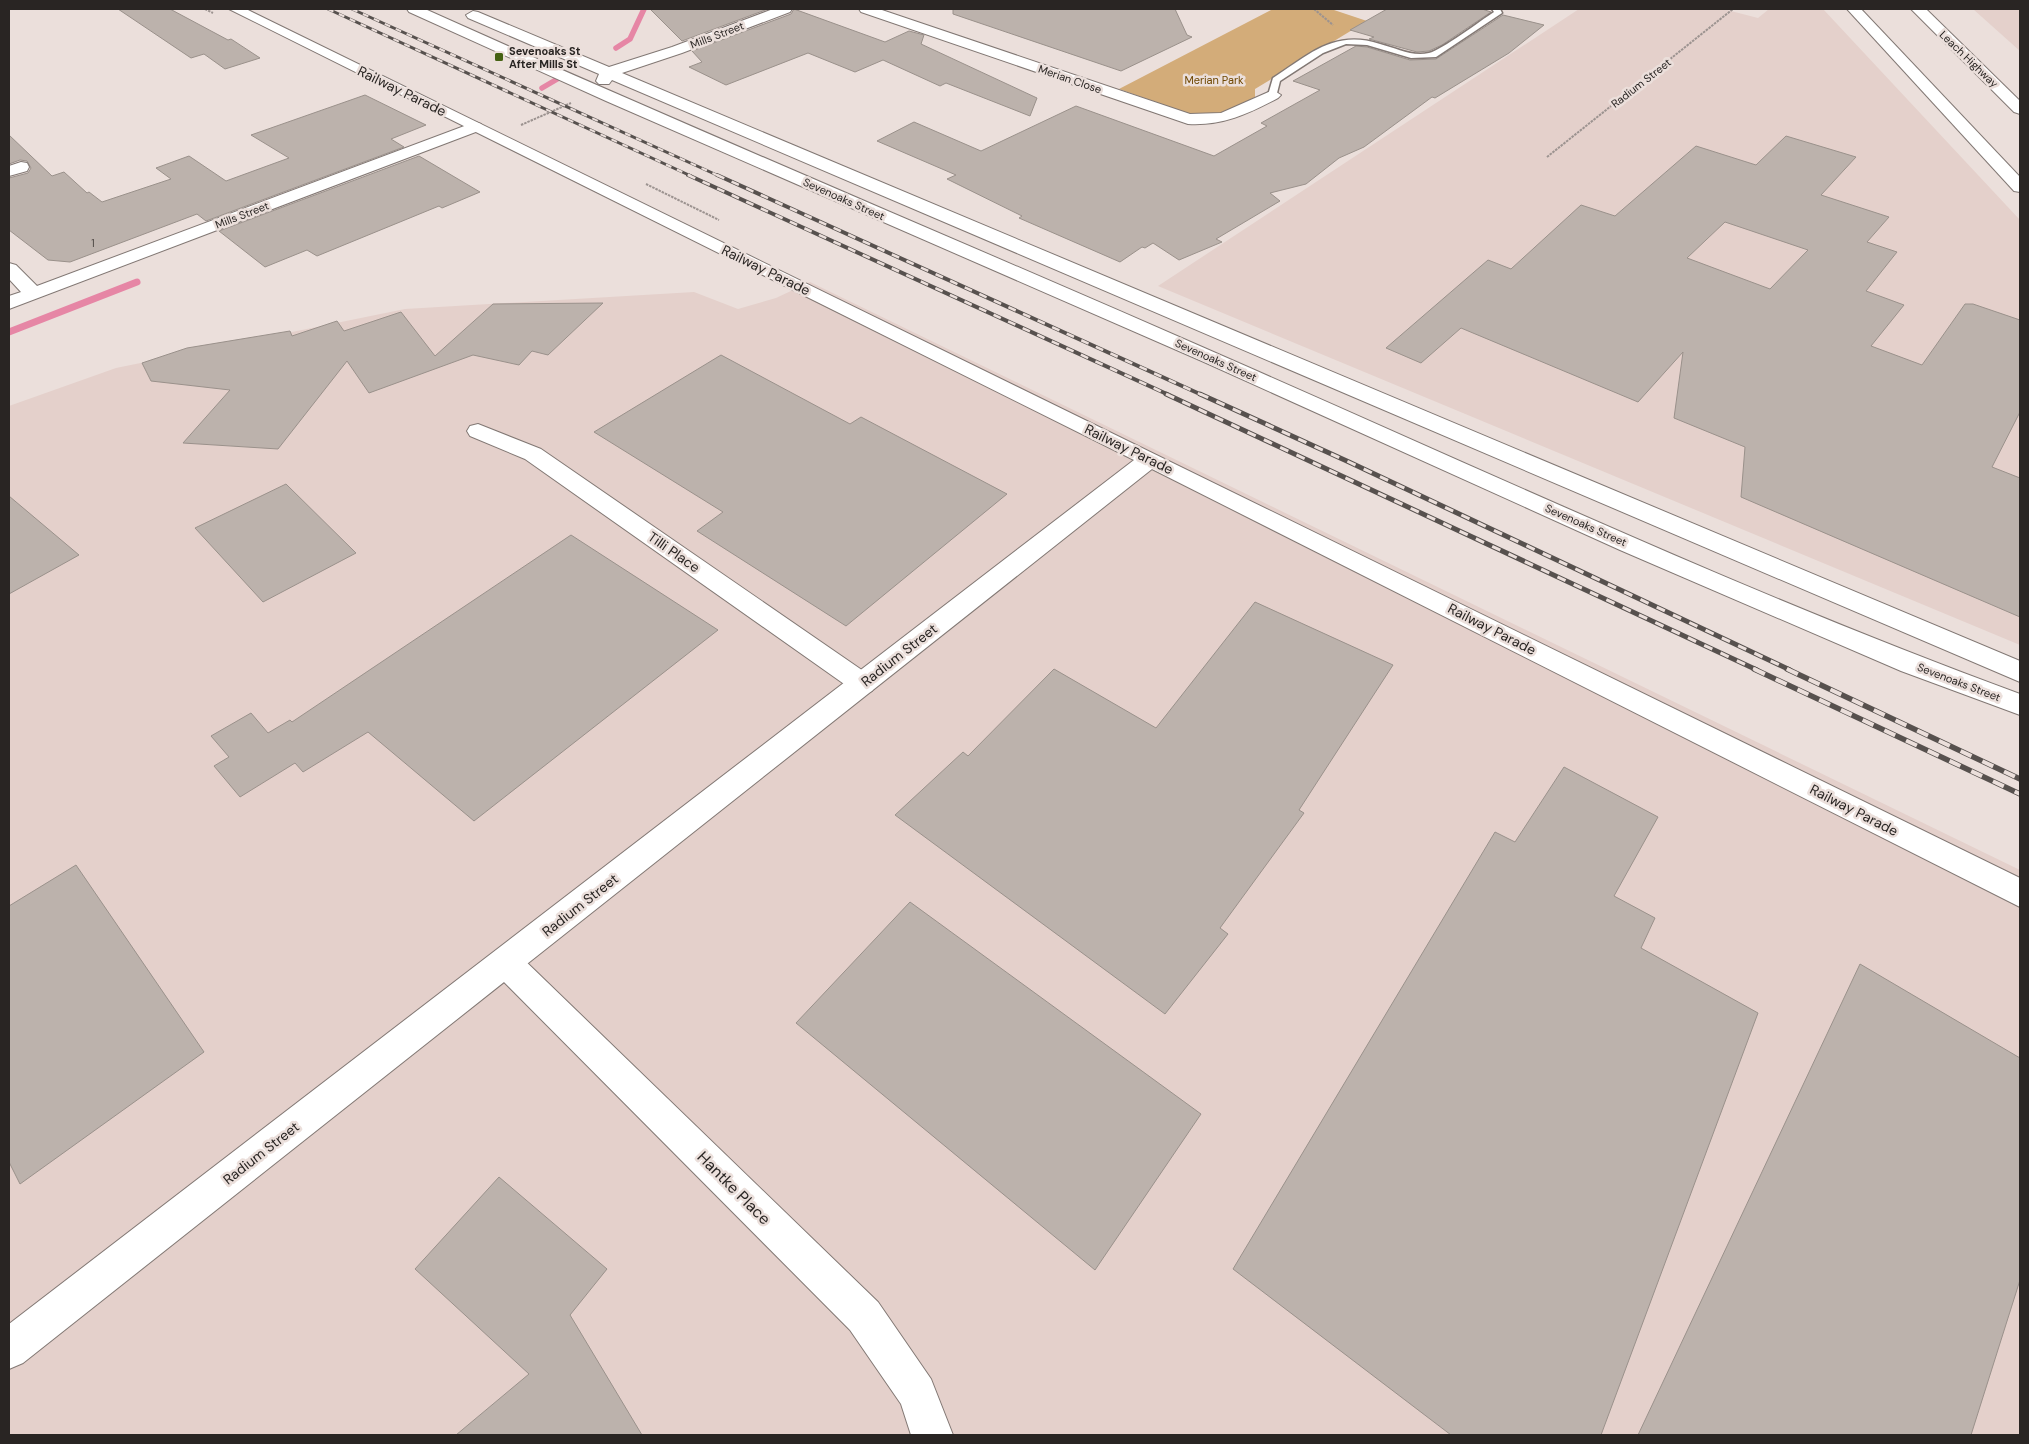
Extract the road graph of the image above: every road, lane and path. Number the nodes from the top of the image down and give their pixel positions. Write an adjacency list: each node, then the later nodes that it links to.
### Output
1 (236, 9): 16 (main road, Railway Parade)
2 (414, 9): 12 (main road, Sevenoaks Street)
3 (459, 9): 12 (main road, Sevenoaks Street)
4 (785, 9): 12 (main road, Mills Street)
5 (866, 9): 13 (main road, Merian Close)
6 (1314, 9): 11 (path)
7 (1496, 9): 11 (lane)
8 (1733, 9): 17 (path, Radium Street)
9 (1855, 9): 18 (main road); 19 (main road)
10 (1918, 9): 14 (main road, Leach Highway)
11 (1336, 42): 13 (lane)
12 (608, 84): 15 (path); 23 (main road, Sevenoaks Street); 24 (main road, Sevenoaks Street)
13 (1273, 95)
14 (2020, 109)
15 (521, 124)
16 (474, 127): 21 (main road, Mills Street); 27 (main road, Railway Parade)
17 (1547, 157)
18 (2020, 168)
19 (2020, 187)
20 (9, 269): 21 (main road)
21 (34, 294): 22 (main road, Mills Street)
22 (9, 303)
23 (1125, 320): 24 (main road); 25 (main road, Sevenoaks Street)
24 (1211, 326): 25 (main road); 28 (main road, Sevenoaks Street)
25 (1212, 358): 30 (main road, Sevenoaks Street)
26 (478, 431): 29 (main road, Tilli Place)
27 (1150, 459): 29 (main road, Radium Street); 31 (main road, Railway Parade)
28 (2020, 672)
29 (863, 684): 32 (main road, Radium Street)
30 (2020, 706)
31 (2020, 893)
32 (506, 963): 33 (main road, Radium Street); 34 (main road, Hantke Place)
33 (9, 1349)
34 (932, 1435)

